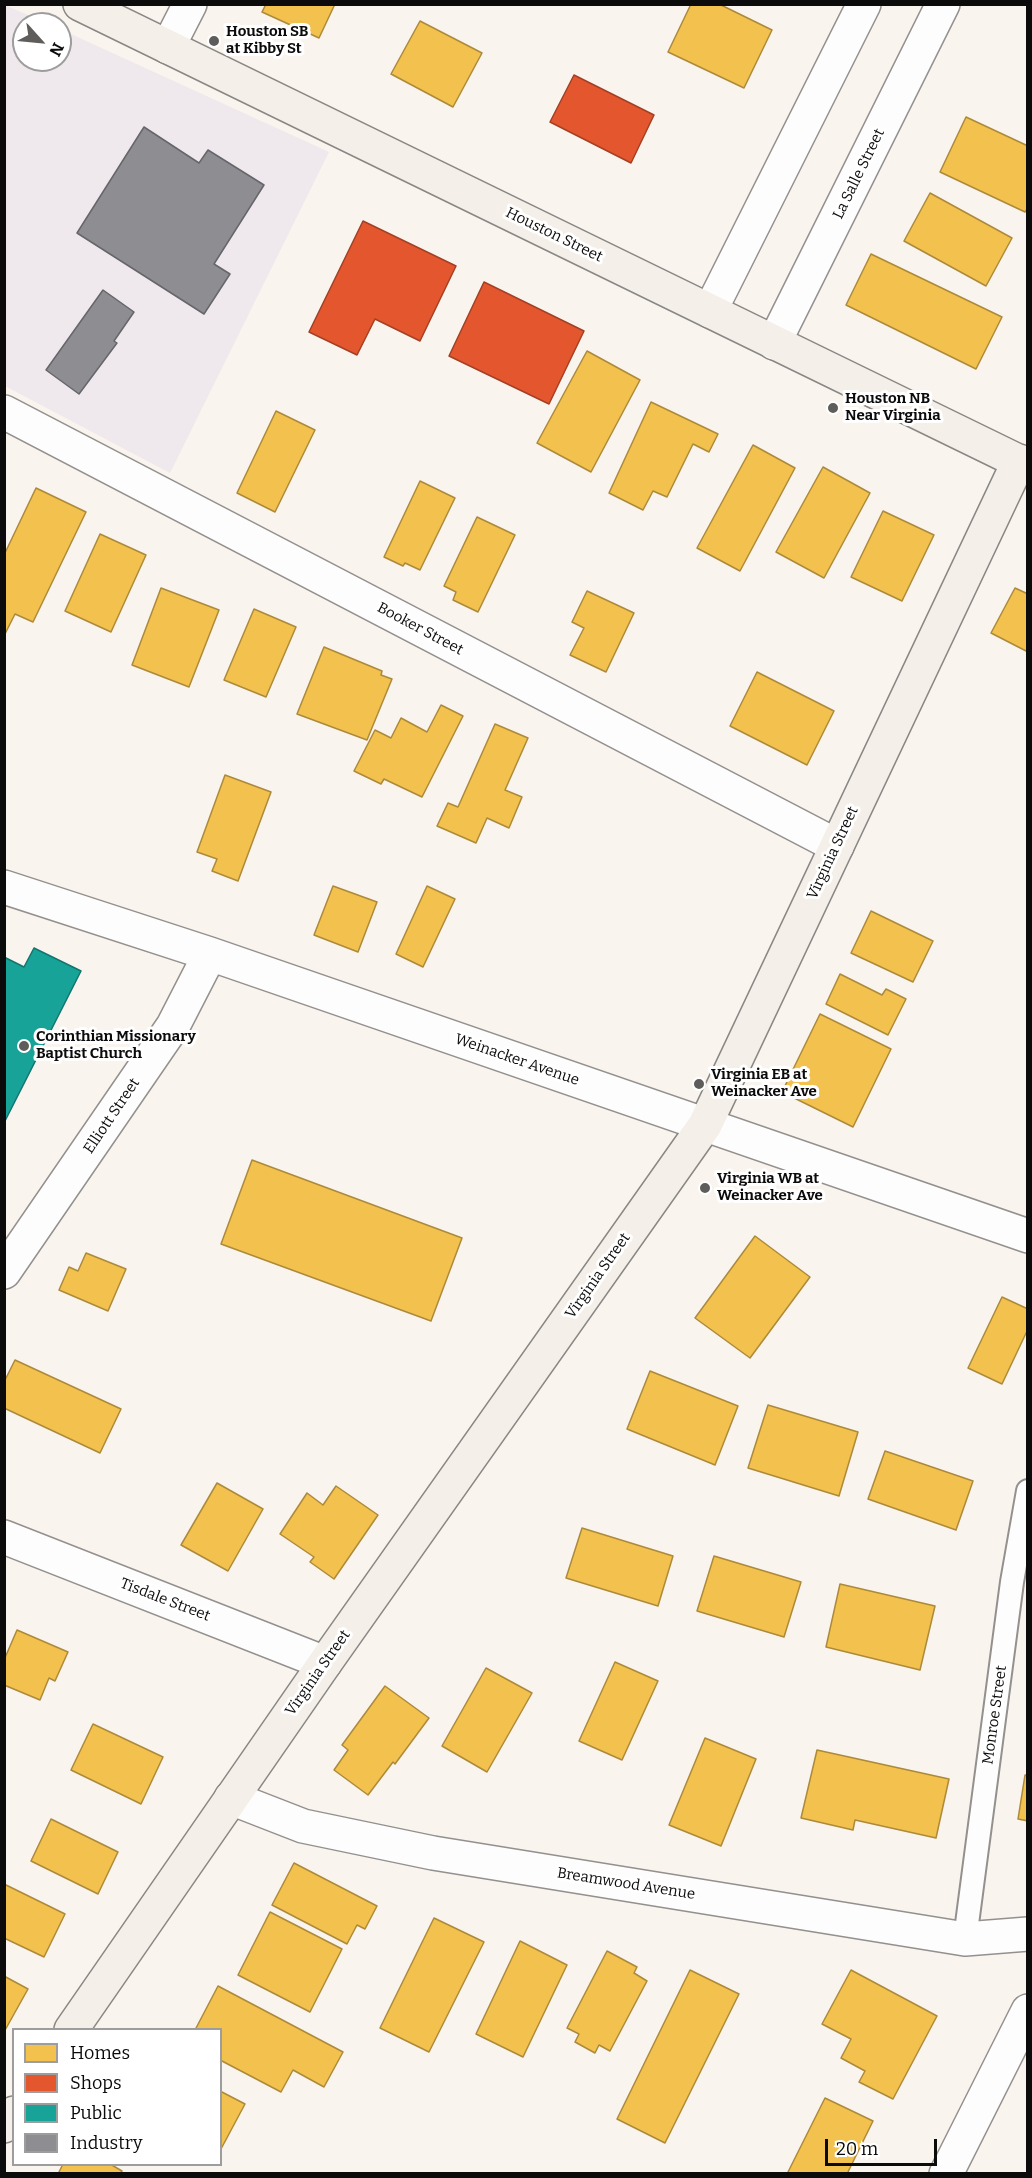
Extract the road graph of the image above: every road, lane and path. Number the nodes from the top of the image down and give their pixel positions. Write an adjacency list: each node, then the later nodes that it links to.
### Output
1 (80, 4): 5 (street, Houston Street)
2 (190, 4): 5 (street)
3 (864, 4): 6 (street)
4 (943, 4): 7 (street, La Salle Street)
5 (168, 47): 6 (street, Houston Street)
6 (710, 311): 7 (street, Houston Street)
7 (774, 343): 9 (street, Houston Street)
8 (4, 412): 10 (street, Booker Street)
9 (1023, 463): 10 (street, Virginia Street)
10 (837, 846): 13 (street, Virginia Street)
11 (4, 887): 12 (street, Weinacker Avenue)
12 (210, 954): 13 (street, Weinacker Avenue); 15 (street, Elliott Street)
13 (705, 1125): 14 (street, Weinacker Avenue); 18 (street, Virginia Street)
14 (1028, 1236)
15 (4, 1272)
16 (1028, 1491): 21 (lane, Monroe Street)
17 (4, 1538): 18 (street, Tisdale Street)
18 (325, 1663): 19 (street, Virginia Street)
19 (231, 1798): 21 (street, Breamwood Avenue); 23 (street, Virginia Street)
20 (1028, 1934): 21 (street, Breamwood Avenue)
21 (965, 1939)
22 (1028, 2011): 24 (street)
23 (72, 2028)
24 (946, 2174)

